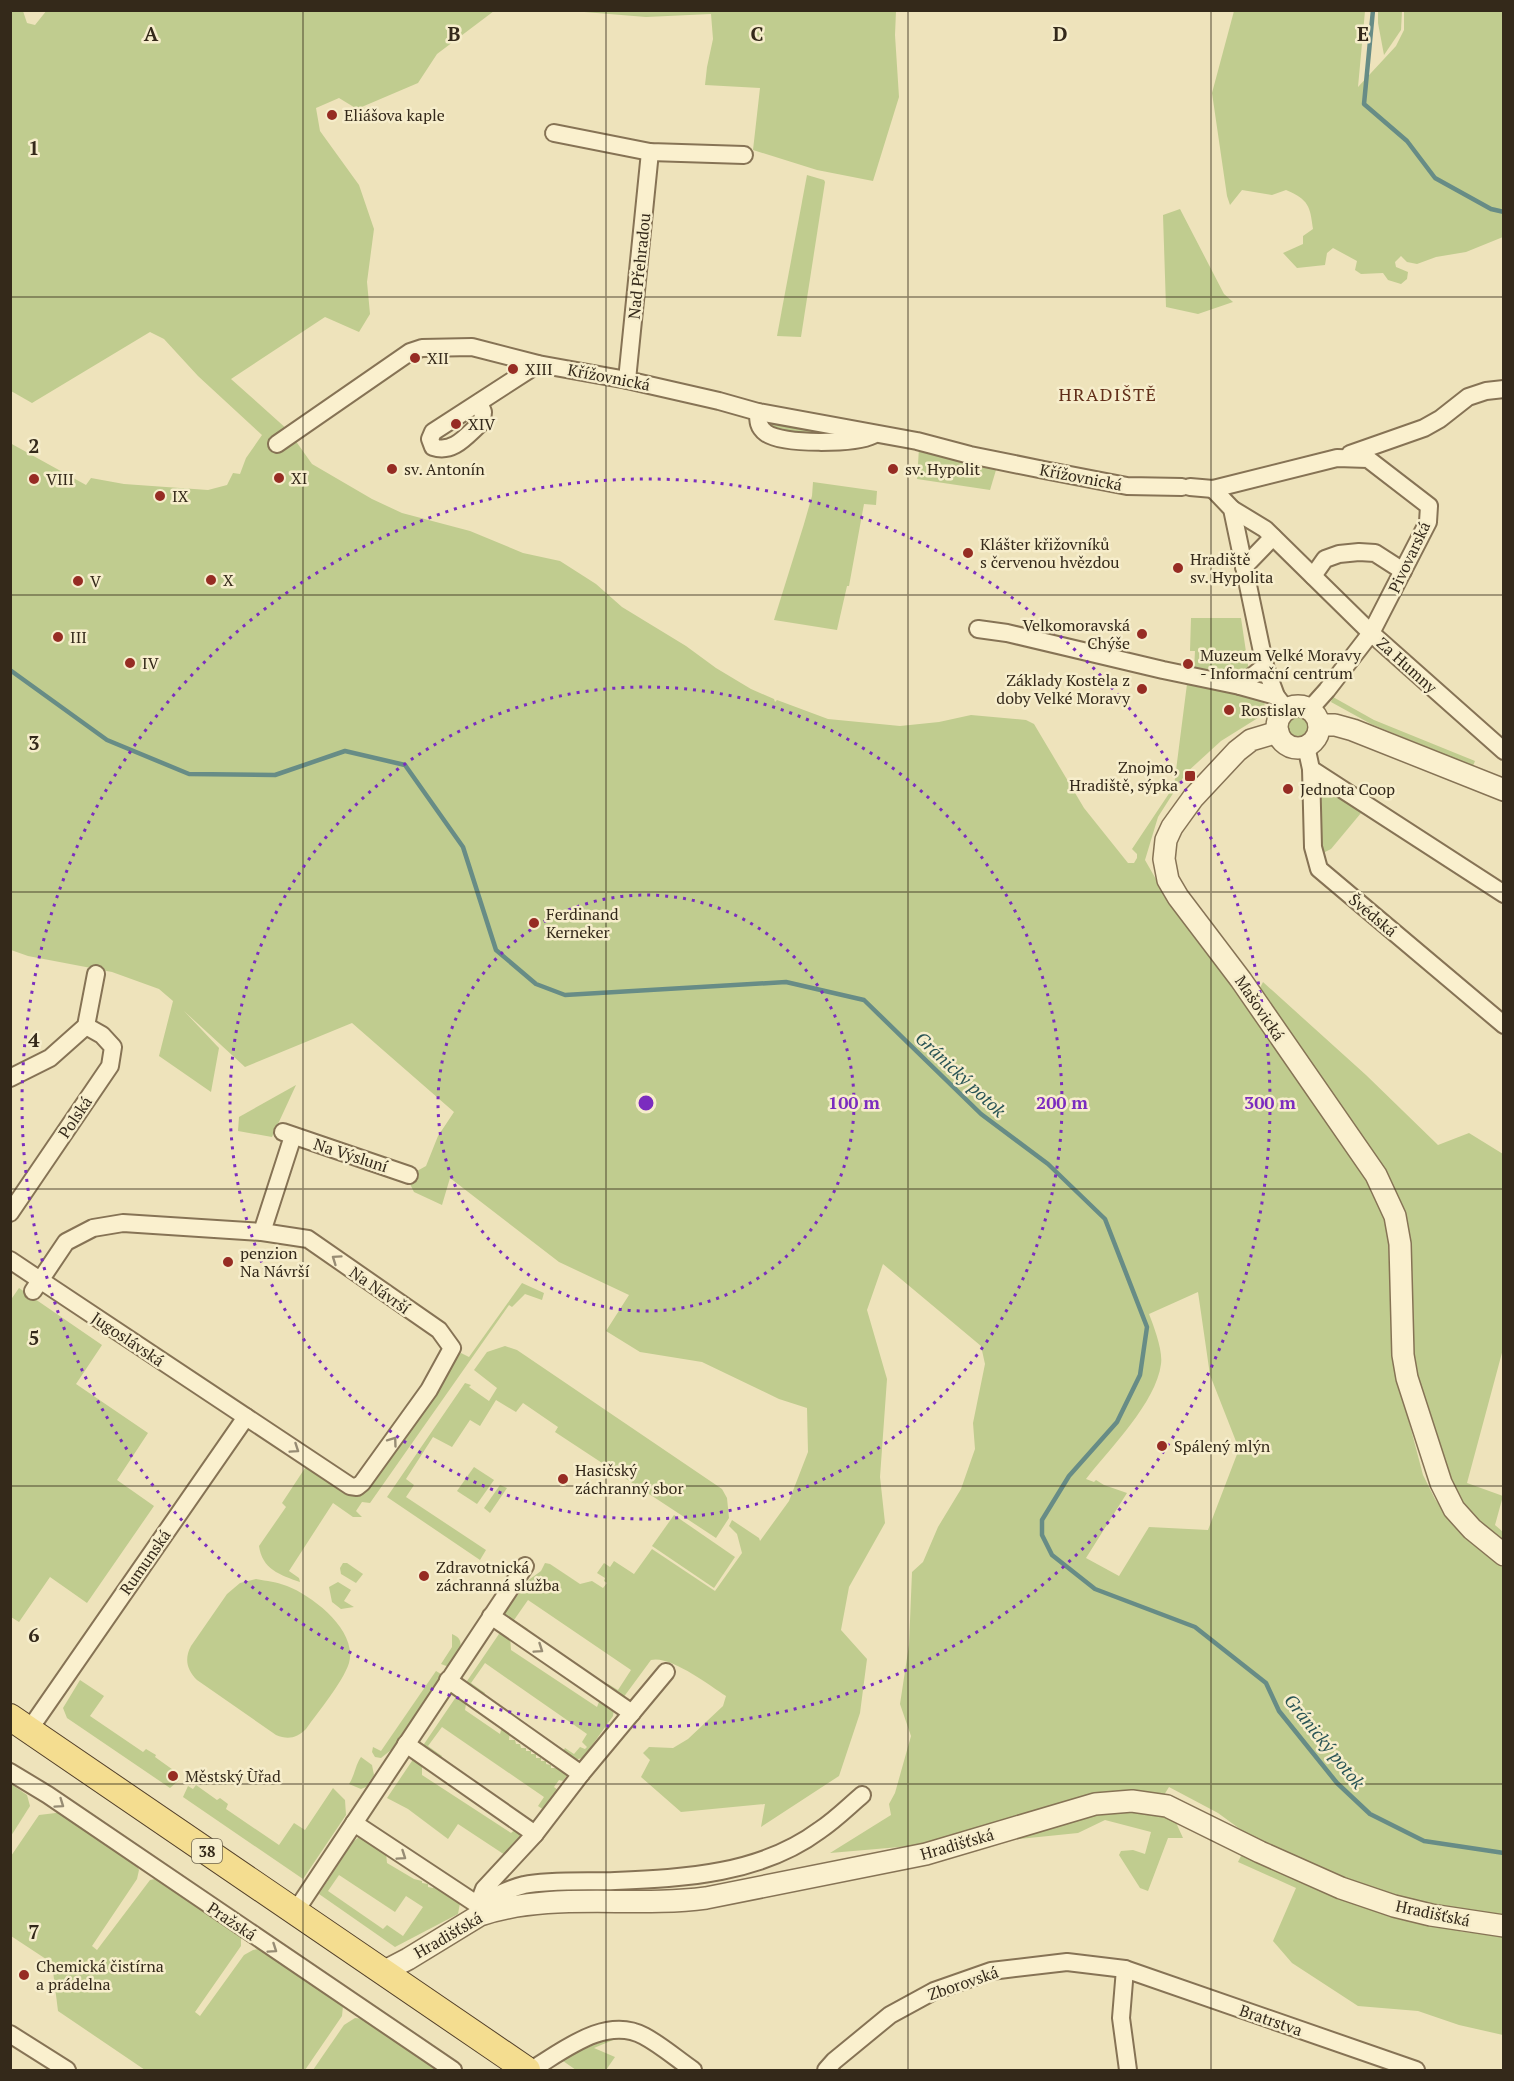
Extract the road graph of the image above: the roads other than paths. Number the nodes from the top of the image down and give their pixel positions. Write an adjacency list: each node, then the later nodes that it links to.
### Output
1 (554, 133): 2 (street)
2 (650, 152): 3 (street); 5 (street, Nad Přehradou)
3 (744, 155)
4 (538, 364): 5 (street, Křížovnická); 7 (street); 8 (street, Křížovnická)
5 (627, 380): 10 (street, Křížovnická)
6 (1503, 389): 9 (street)
7 (479, 402)
8 (277, 444)
9 (1337, 458): 10 (street, Pivovarská); 14 (street, Pivovarská)
10 (1214, 489): 11 (street)
11 (1232, 509): 12 (street, Za Humny); 13 (street)
12 (1273, 537): 13 (street); 15 (street, Za Humny)
13 (1244, 567): 18 (street)
14 (1403, 571): 15 (street); 17 (street, Pivovarská)
15 (1313, 576): 17 (street, Za Humny)
16 (978, 629): 19 (street)
17 (1371, 633): 21 (street, Pivovarská); 24 (street, Za Humny)
18 (1265, 666): 19 (street); 20 (street)
19 (1240, 686): 20 (street)
20 (1281, 702): 21 (street); 22 (street)
21 (1314, 717): 23 (street); 26 (street)
22 (1278, 732): 23 (street); 38 (street, Mašovická)
23 (1306, 746): 25 (street, Švédská)
24 (1503, 751)
25 (1311, 769): 27 (street); 29 (street, Švédská)
26 (1503, 790)
27 (1503, 894)
28 (96, 974): 30 (street)
29 (1503, 1025)
30 (86, 1026): 31 (street); 33 (street, Polská)
31 (10, 1078)
32 (409, 1175): 34 (street, Na Výsluní)
33 (10, 1213)
34 (262, 1232): 36 (street, Na Návrší); 37 (street, Na Návrší, one-way to 34)
35 (10, 1260): 36 (street, Jugoslávská)
36 (36, 1286): 37 (street, Jugoslávská)
37 (246, 1417): 44 (street, Rumunská)
38 (1503, 1555)
39 (525, 1566): 40 (street)
40 (491, 1616): 42 (street); 43 (street, one-way to 43)
41 (666, 1672): 43 (street)
42 (448, 1680): 45 (street); 47 (street)
43 (632, 1713): 47 (street)
44 (20, 1723): 52 (main road, 38)
45 (406, 1744): 49 (street); 50 (street)
46 (12, 1774): 59 (street, Pražská, one-way to 59)
47 (581, 1774): 50 (street)
48 (862, 1795): 51 (street, Hradišťská)
49 (354, 1823): 51 (street, one-way to 51); 52 (street)
50 (535, 1834): 51 (street)
51 (477, 1907): 53 (street, Hradišťská); 54 (street, Hradišťská)
52 (295, 1912): 54 (main road, 38)
53 (1503, 1926)
54 (393, 1967): 60 (main road, 38)
55 (1125, 1969): 57 (street, Zborovská); 63 (street); 64 (street, Bratrstva)
56 (10, 2034): 58 (street)
57 (830, 2066): 62 (street)
58 (67, 2070)
59 (453, 2070)
60 (529, 2070): 61 (street)
61 (693, 2070)
62 (848, 2070)
63 (1128, 2070)
64 (1416, 2070)

